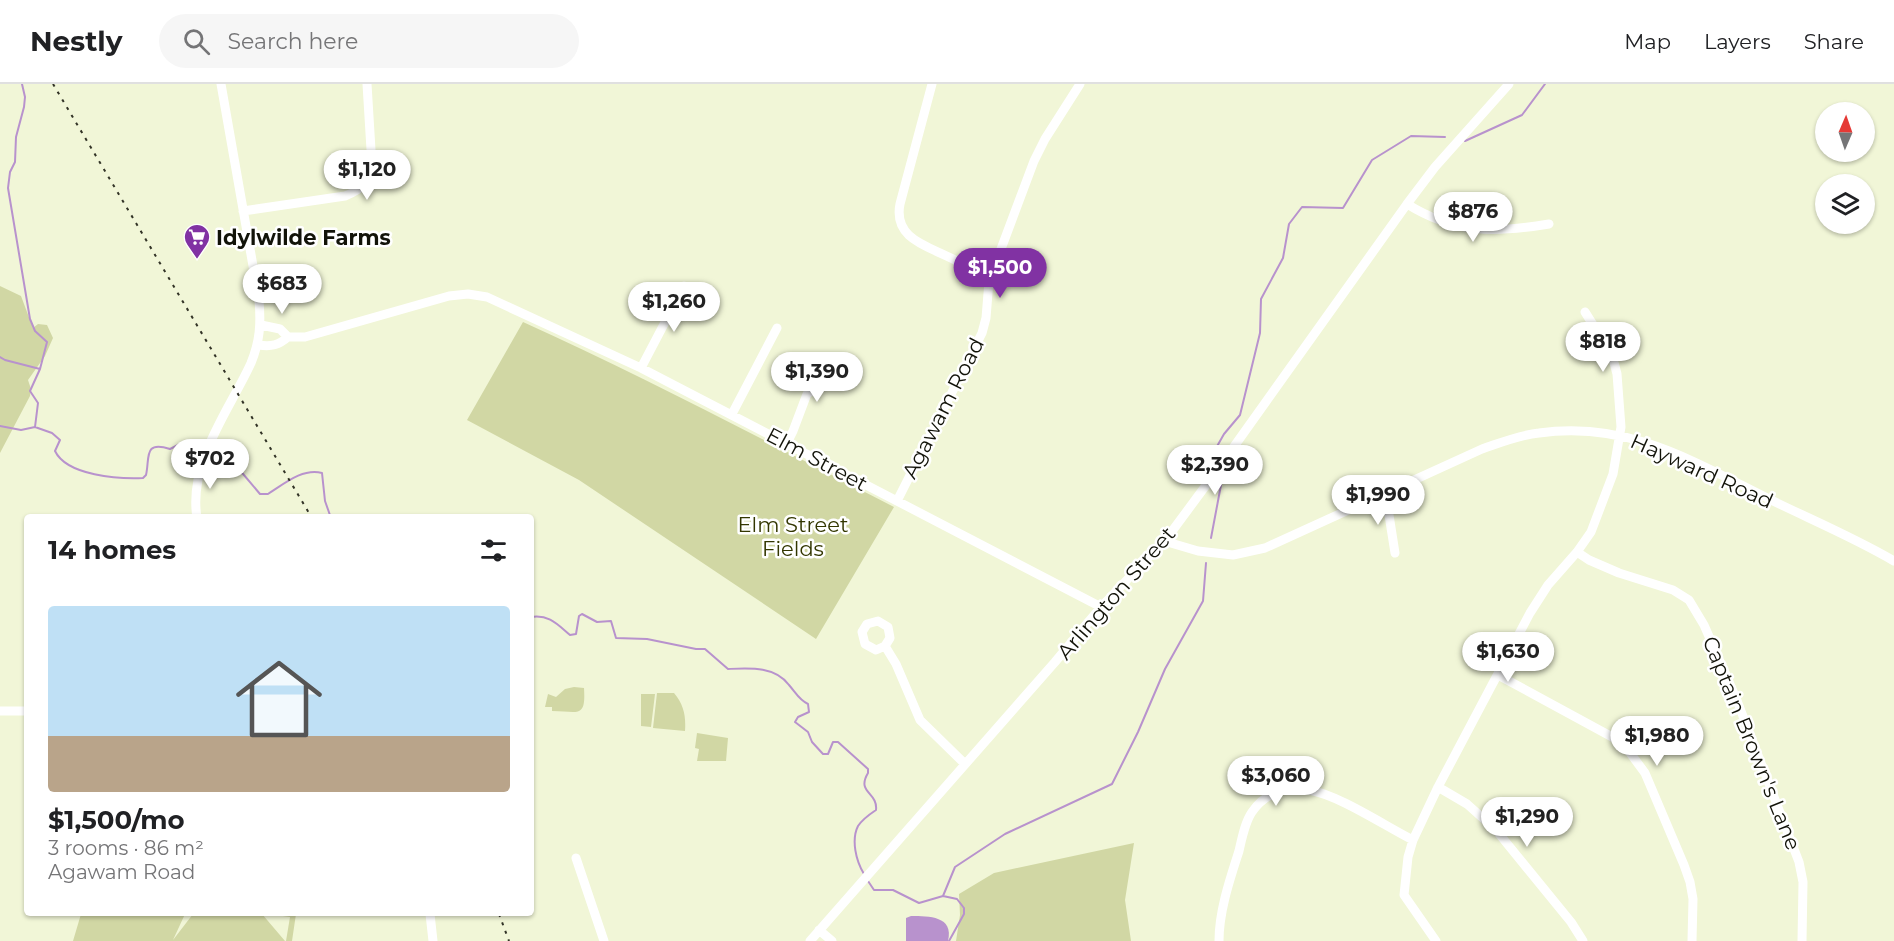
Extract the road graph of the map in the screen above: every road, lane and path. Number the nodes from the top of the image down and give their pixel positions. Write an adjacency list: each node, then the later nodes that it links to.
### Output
1 (221, 84): 7 (street)
2 (367, 84): 7 (street)
3 (932, 84): 9 (street)
4 (1080, 84): 9 (street, Agawam Road)
5 (1509, 84): 6 (street, Arlington Street)
6 (1407, 204): 8 (street); 24 (street, Arlington Street)
7 (243, 211): 12 (street)
8 (1549, 224)
9 (989, 281): 22 (street, Agawam Road)
10 (684, 286): 17 (street)
11 (1585, 312): 19 (street)
12 (261, 325): 14 (street); 15 (street)
13 (777, 328): 18 (street)
14 (288, 337): 15 (street, Elm Street); 17 (street, Elm Street)
15 (258, 345): 23 (street)
16 (852, 366): 20 (street)
17 (641, 368): 18 (street, Elm Street)
18 (732, 414): 20 (street, Elm Street)
19 (1620, 435): 21 (street, Hayward Road); 25 (street); 27 (street, Hayward Road)
20 (787, 443): 22 (street, Elm Street)
21 (1380, 495): 24 (street, Hayward Road); 26 (street)
22 (897, 501): 28 (street, Elm Street)
23 (197, 514)
24 (1164, 541): 28 (street, Arlington Street)
25 (1578, 552): 30 (street); 47 (street, Captain Brown's Lane)
26 (1395, 553)
27 (1894, 561)
28 (1101, 607): 33 (street, Arlington Street)
29 (885, 646): 33 (street)
30 (1498, 675): 34 (street); 46 (street)
31 (0, 711): 32 (street)
32 (24, 711)
33 (965, 764): 38 (street, Arlington Street)
34 (1438, 787): 35 (street); 45 (street)
35 (1413, 840): 43 (street); 44 (street)
36 (576, 858): 40 (street)
37 (430, 916): 39 (street)
38 (819, 930): 41 (street, Arlington Street); 42 (street)
39 (433, 941)
40 (604, 941)
41 (810, 941)
42 (832, 941)
43 (1219, 941)
44 (1436, 941)
45 (1583, 941)
46 (1692, 941)
47 (1802, 941)

